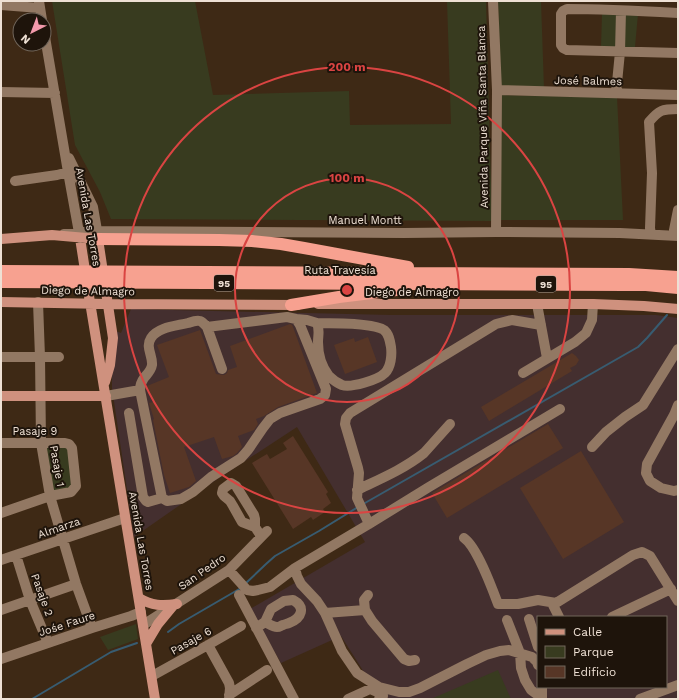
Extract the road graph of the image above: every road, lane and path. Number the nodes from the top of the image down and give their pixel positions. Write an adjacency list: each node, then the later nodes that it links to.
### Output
1 (493, 1): 9 (street, Avenida Parque Viña Santa Blanca)
2 (1, 5): 3 (street)
3 (40, 5)
4 (621, 11): 5 (street); 7 (street); 7 (street)
5 (678, 12)
6 (47, 52): 11 (street, Avenida Las Torres)
7 (620, 52): 8 (street); 12 (street)
8 (678, 53)
9 (497, 90): 12 (street, José Balmes); 19 (street, Avenida Parque Viña Santa Blanca)
10 (1, 92): 11 (street)
11 (54, 93): 15 (street, Avenida Las Torres)
12 (616, 93): 13 (street, José Balmes)
13 (678, 95)
14 (678, 110): 20 (street)
15 (64, 147): 16 (street, Avenida Las Torres); 22 (street, Avenida Las Torres)
16 (68, 172): 17 (street); 21 (street, Avenida Las Torres)
17 (15, 181)
18 (678, 210): 23 (street)
19 (496, 232): 20 (street, Manuel Montt); 22 (street, Manuel Montt)
20 (651, 234): 23 (street, Manuel Montt)
21 (79, 235): 22 (main road, Manuel Montt); 24 (main road, Manuel Montt); 30 (main road, Avenida Las Torres)
22 (98, 235): 27 (highway); 31 (main road, Avenida Las Torres)
23 (676, 236)
24 (1, 239)
25 (1, 271): 27 (highway, Ruta Travesía / 95)
26 (678, 277): 27 (highway, Ruta Travesía / 95)
27 (446, 278): 28 (highway, Ruta Travesía / 95); 29 (highway, Ruta Travesía / 95); 36 (highway)
28 (1, 282)
29 (678, 288)
30 (89, 300): 31 (main road, Diego de Almagro); 33 (main road, Diego de Almagro); 50 (main road, Avenida Las Torres)
31 (108, 300): 36 (main road, Diego de Almagro); 50 (main road, Avenida Las Torres)
32 (1, 302): 33 (main road, Diego de Almagro)
33 (38, 302): 44 (street, Pasaje 1)
34 (537, 304): 35 (main road, Diego de Almagro); 36 (main road, Diego de Almagro); 40 (street)
35 (593, 304): 37 (main road, Diego de Almagro); 46 (street)
36 (290, 305)
37 (678, 309)
38 (296, 319): 39 (street); 41 (street); 63 (street)
39 (317, 323): 39 (street)
40 (541, 325): 46 (street); 60 (street)
41 (207, 327): 47 (street); 49 (street)
42 (678, 349): 59 (street)
43 (1, 357): 44 (street)
44 (40, 357): 45 (street); 52 (street, Pasaje 1)
45 (59, 357)
46 (547, 358): 48 (street)
47 (222, 370)
48 (523, 373)
49 (140, 390): 50 (street); 63 (street)
50 (105, 391): 52 (main road); 65 (main road, Avenida Las Torres)
51 (1, 396): 52 (main road)
52 (40, 396): 58 (street, Pasaje 1)
53 (678, 405): 61 (street)
54 (560, 409): 66 (street)
55 (129, 413): 63 (street)
56 (450, 424): 60 (street)
57 (1, 443): 58 (street, Pasaje 9)
58 (41, 443): 62 (street, Pasaje 1); 62 (street, Pasaje 9)
59 (592, 447)
60 (357, 490): 66 (street)
61 (678, 490)
62 (50, 496): 64 (street); 69 (street, Pasaje 1)
63 (162, 498)
64 (1, 514)
65 (125, 518): 69 (street, Almarza); 78 (main road, Avenida Las Torres)
66 (369, 524): 72 (street)
67 (255, 527): 73 (street, San Pedro)
68 (464, 538): 81 (street)
69 (62, 539): 70 (street, Almarza); 74 (street, Pasaje 1)
70 (16, 555): 71 (street, Almarza); 79 (street, Pasaje 2)
71 (1, 560)
72 (295, 568): 76 (street); 86 (street)
73 (231, 573): 76 (street); 82 (street, San Pedro)
74 (76, 584): 79 (street); 93 (street, Pasaje 1)
75 (671, 589): 80 (street); 81 (street); 88 (street)
76 (242, 592): 109 (street)
77 (368, 595): 84 (street)
78 (139, 598): 82 (main road); 85 (main road, Avenida Las Torres)
79 (30, 600): 83 (street); 94 (street, Pasaje 2)
80 (678, 601)
81 (552, 603): 87 (street)
82 (174, 606): 91 (street, San Pedro); 95 (main road)
83 (1, 610)
84 (365, 610): 86 (street); 100 (street)
85 (141, 612): 91 (main road, Avenida Las Torres); 93 (street, Jośe Faure)
86 (325, 613): 98 (street)
87 (558, 616)
88 (614, 616)
89 (529, 619): 96 (street)
90 (507, 620): 98 (street)
91 (143, 625): 95 (main road, Avenida Las Torres)
92 (241, 626): 97 (street, Pasaje 6)
93 (92, 628): 94 (street, Jośe Faure)
94 (48, 643): 99 (street, Jośe Faure)
95 (146, 644): 103 (main road, Avenida Las Torres)
96 (537, 644)
97 (208, 645): 103 (street, Pasaje 6); 106 (street)
98 (520, 653): 101 (street); 111 (street)
99 (1, 659)
100 (415, 660)
101 (537, 661)
102 (267, 670): 106 (street)
103 (152, 676): 108 (main road, Avenida Las Torres)
104 (678, 685): 112 (street)
105 (542, 688): 111 (street)
106 (229, 697)
107 (382, 698): 110 (street)
108 (155, 699)
109 (294, 699)
110 (348, 699)
111 (542, 699)
112 (640, 699)

